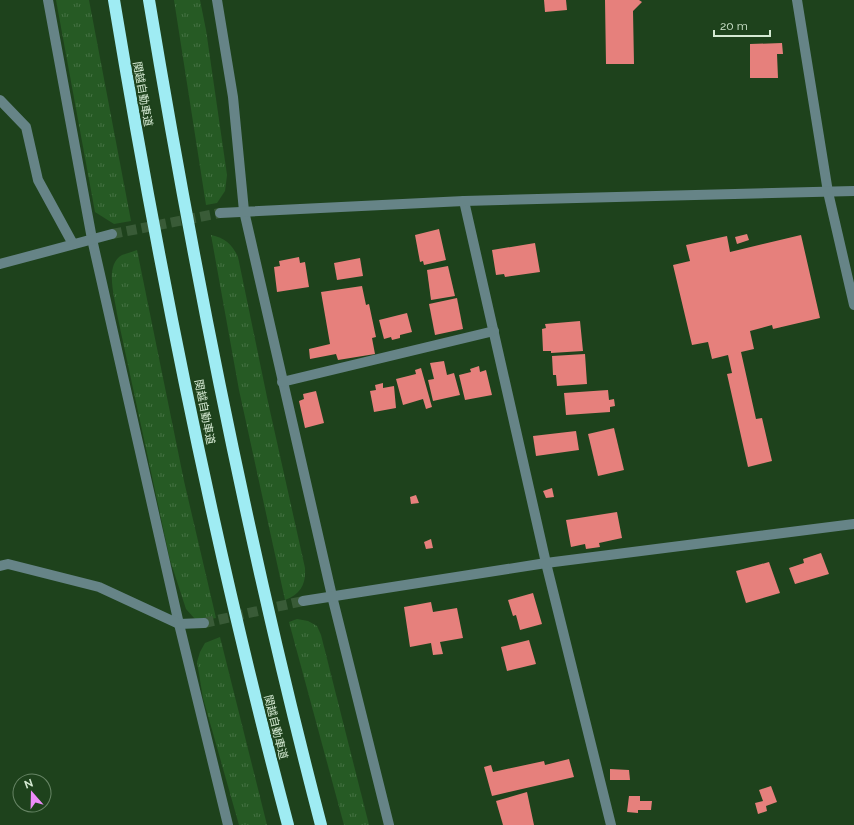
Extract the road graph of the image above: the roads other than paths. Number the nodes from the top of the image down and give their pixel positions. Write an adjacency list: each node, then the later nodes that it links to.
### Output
1 (48, 0): 13 (street)
2 (114, 0): 27 (highway, 関越自動車道)
3 (149, 0): 28 (highway, 関越自動車道)
4 (217, 0): 10 (street)
5 (797, 0): 8 (street)
6 (0, 100): 14 (street)
7 (854, 191): 8 (street)
8 (828, 192): 9 (street); 16 (street)
9 (464, 201): 10 (street); 17 (street)
10 (244, 211): 11 (street); 18 (street)
11 (220, 213)
12 (112, 234): 13 (street)
13 (92, 239): 14 (street); 25 (street)
14 (73, 244): 15 (street)
15 (0, 264)
16 (854, 305)
17 (494, 331): 18 (street); 20 (street)
18 (282, 382): 22 (street)
19 (854, 524): 20 (street)
20 (546, 563): 22 (street); 30 (street)
21 (0, 566): 25 (street)
22 (332, 596): 23 (street); 29 (street)
23 (303, 601)
24 (204, 623): 25 (street)
25 (180, 624): 26 (street)
26 (228, 825)
27 (288, 825)
28 (321, 825)
29 (389, 825)
30 (611, 825)

